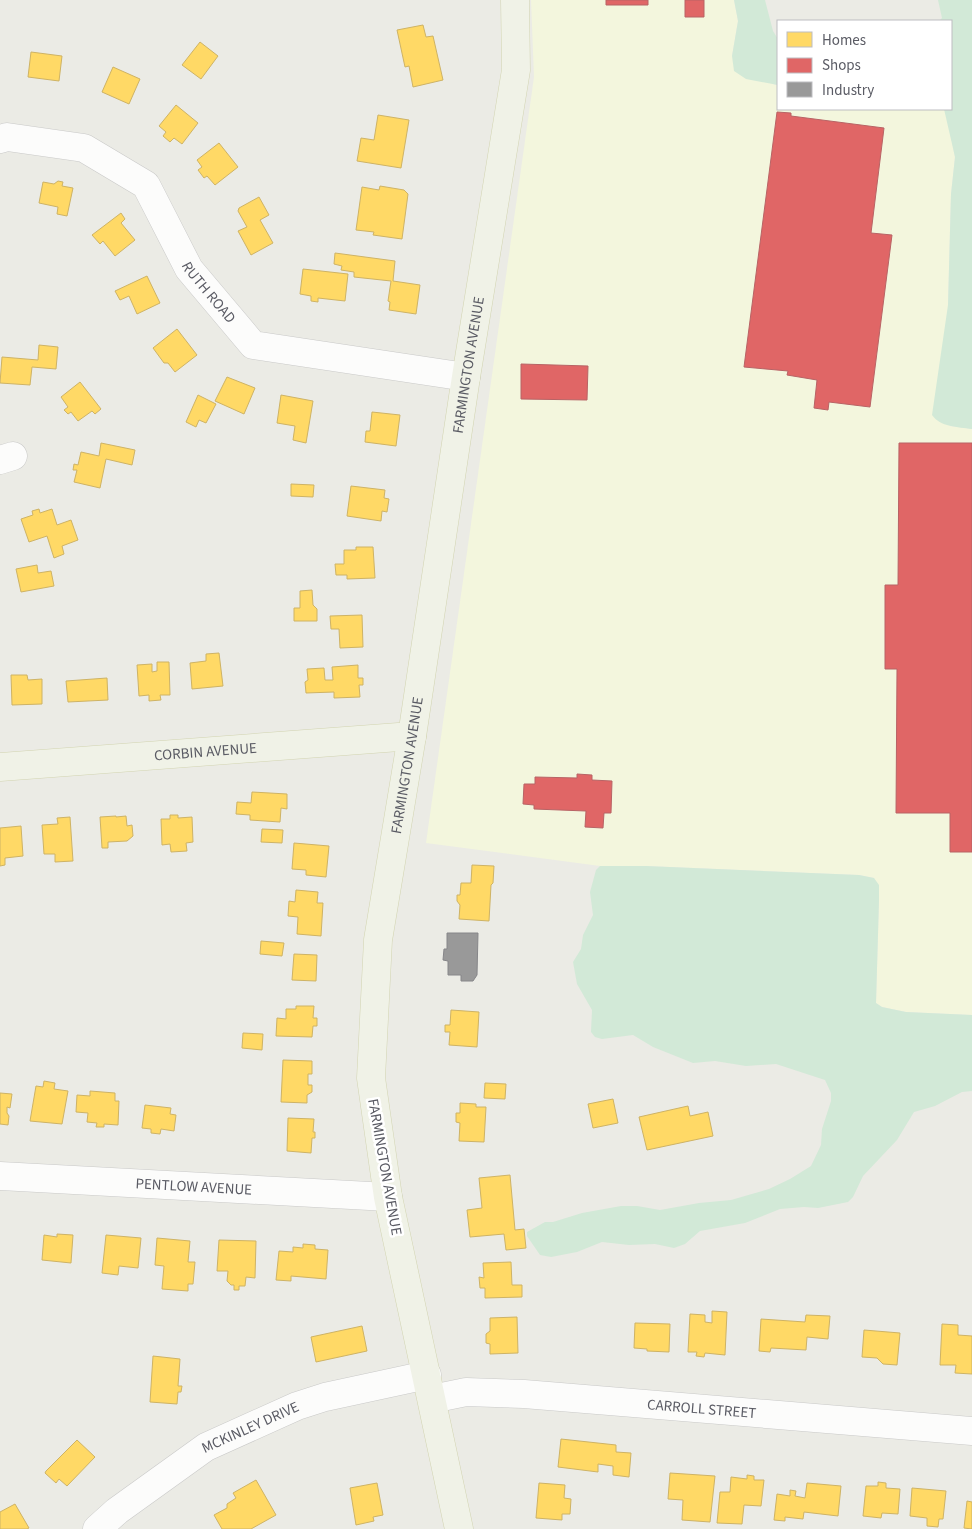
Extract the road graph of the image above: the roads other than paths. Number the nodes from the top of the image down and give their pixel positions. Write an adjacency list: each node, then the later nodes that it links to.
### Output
1 (515, 0): 3 (main road, FARMINGTON AVENUE)
2 (0, 139): 3 (street, RUTH ROAD)
3 (466, 377): 4 (main road, FARMINGTON AVENUE)
4 (412, 736): 5 (main road, CORBIN AVENUE); 7 (main road, FARMINGTON AVENUE)
5 (0, 767)
6 (0, 1176): 7 (street, PENTLOW AVENUE)
7 (388, 1197): 8 (main road, FARMINGTON AVENUE)
8 (429, 1386): 9 (street, CARROLL STREET); 10 (street, MCKINLEY DRIVE); 11 (main road, FARMINGTON AVENUE)
9 (972, 1431)
10 (97, 1529)
11 (459, 1529)

